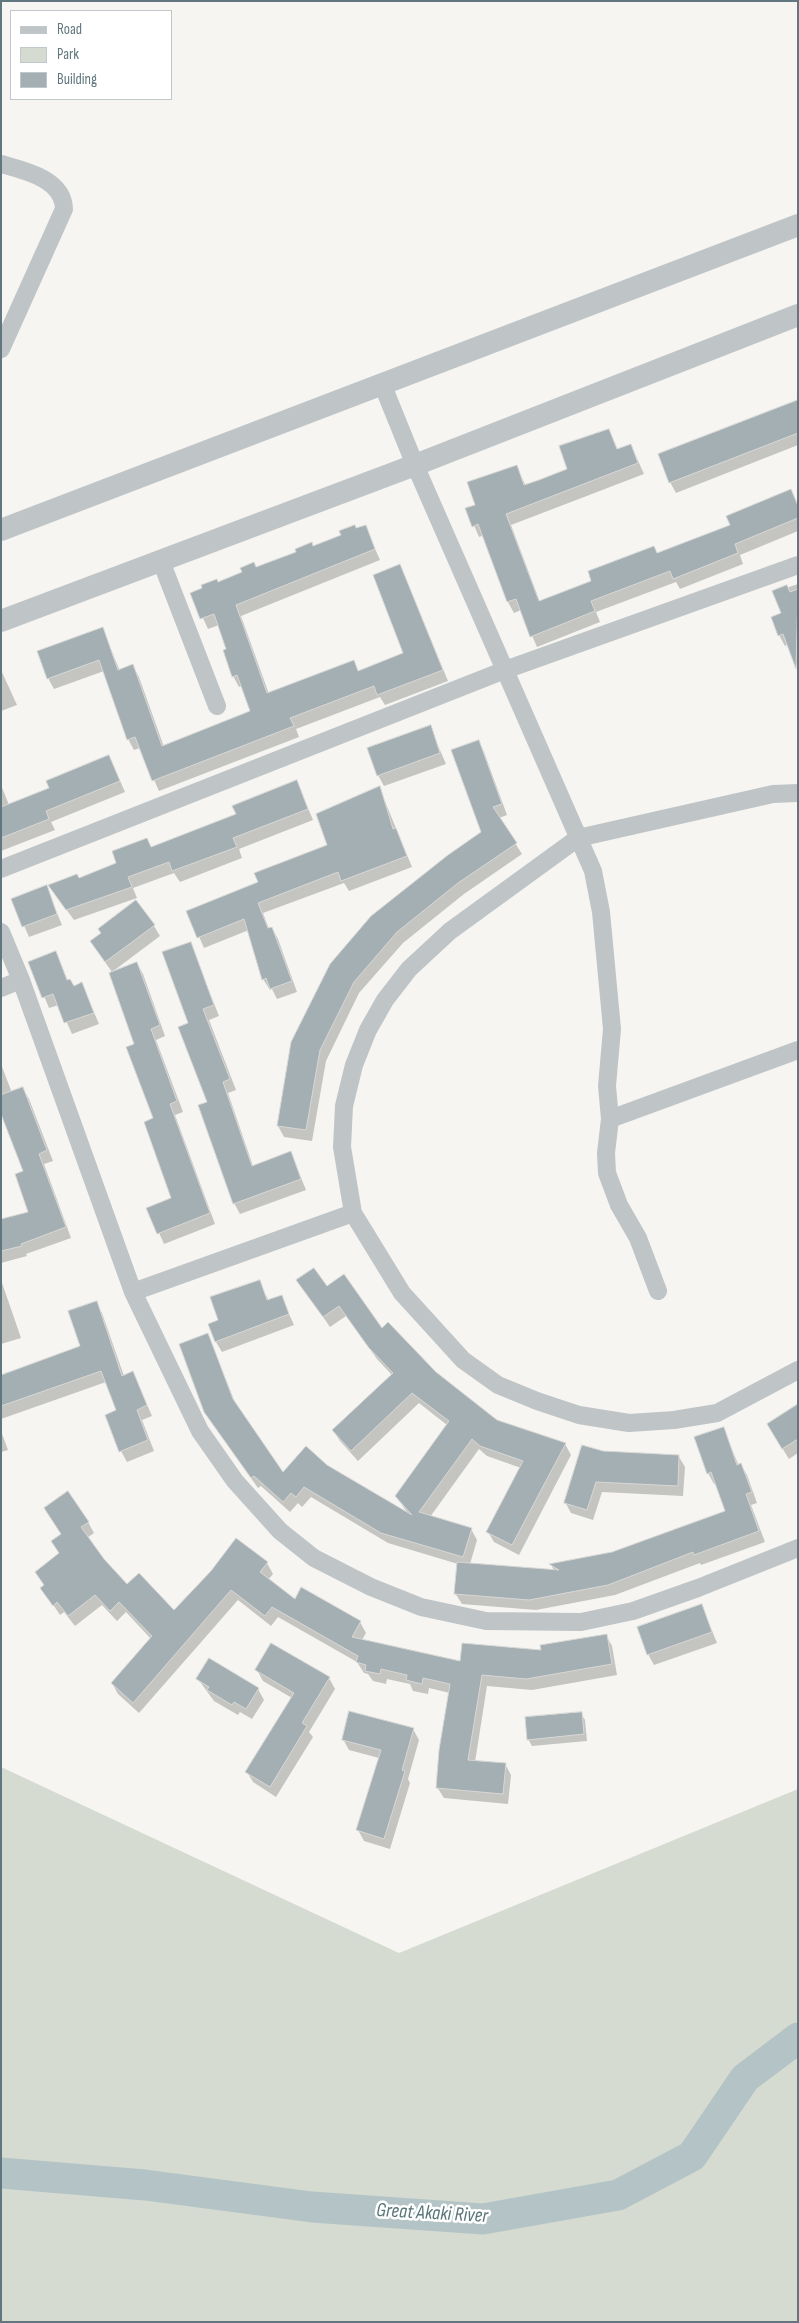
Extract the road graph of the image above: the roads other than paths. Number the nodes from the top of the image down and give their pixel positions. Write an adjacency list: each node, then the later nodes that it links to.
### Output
1 (1, 164): 4 (street)
2 (798, 225): 5 (street)
3 (798, 315): 6 (street)
4 (1, 349)
5 (383, 386): 6 (street); 7 (street)
6 (415, 465): 8 (street); 11 (street)
7 (1, 530)
8 (160, 561): 10 (street); 12 (street)
9 (798, 565): 11 (street)
10 (1, 621)
11 (505, 670): 14 (street); 15 (street)
12 (217, 706)
13 (798, 793): 14 (street)
14 (578, 838): 20 (street); 21 (street)
15 (1, 870)
16 (1, 932): 17 (street)
17 (21, 980): 18 (street); 22 (street)
18 (1, 988)
19 (798, 1050): 20 (street)
20 (610, 1119): 23 (street)
21 (353, 1213): 22 (street); 24 (street)
22 (133, 1292): 25 (street)
23 (658, 1292)
24 (798, 1370)
25 (798, 1548)

